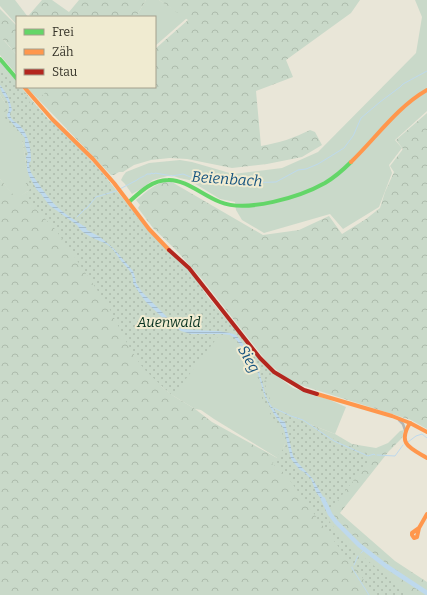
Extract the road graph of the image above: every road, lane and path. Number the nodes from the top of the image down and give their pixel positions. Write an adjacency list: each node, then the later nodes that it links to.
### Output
1 (0, 58): 2 (main road)
2 (16, 78)
3 (25, 88): 5 (main road)
4 (427, 90): 5 (main road)
5 (129, 202): 6 (main road)
6 (395, 417): 7 (main road); 8 (street)
7 (410, 423): 8 (main road); 9 (main road)
8 (406, 432): 10 (main road)
9 (427, 432)
10 (427, 458)
11 (427, 514): 12 (main road)
12 (419, 528)

